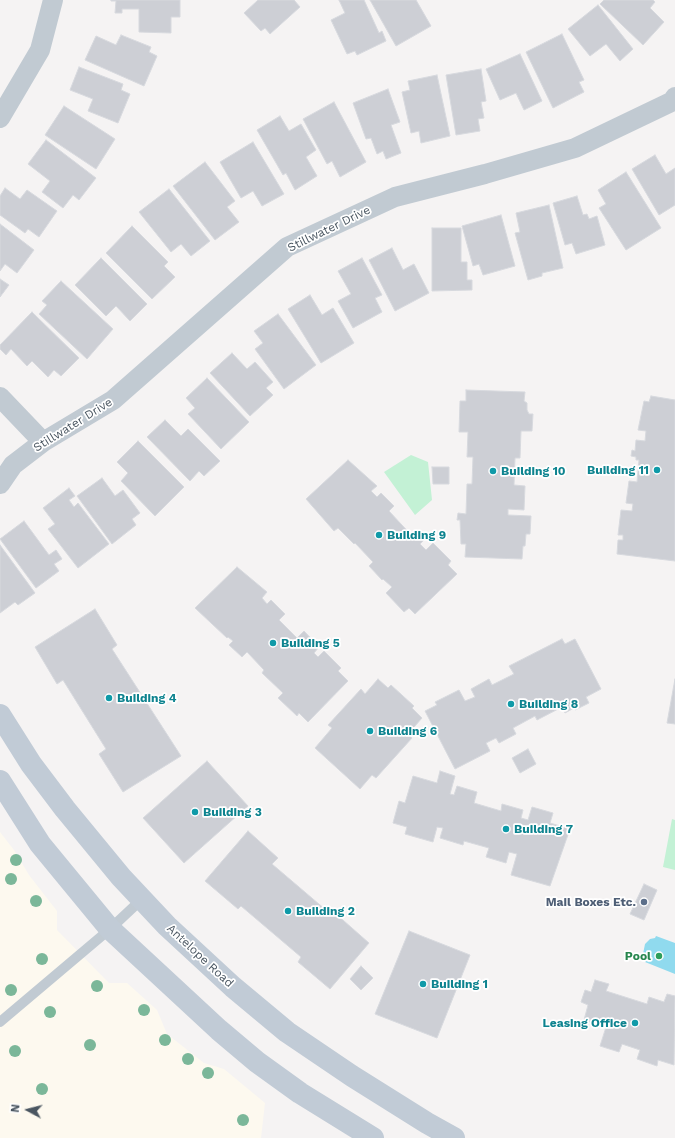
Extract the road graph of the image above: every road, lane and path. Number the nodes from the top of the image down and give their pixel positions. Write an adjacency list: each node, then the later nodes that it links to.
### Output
1 (53, 0): 3 (street)
2 (674, 100): 5 (street, Stillwater Drive)
3 (0, 118)
4 (0, 397): 5 (street)
5 (43, 442): 6 (street, Stillwater Drive)
6 (6, 467): 7 (street, Stillwater Drive)
7 (0, 484)
8 (0, 715): 10 (main road, Antelope Road)
9 (0, 781): 11 (main road)
10 (142, 899): 11 (lane); 14 (main road, Antelope Road)
11 (110, 929): 12 (lane); 13 (main road)
12 (0, 1022)
13 (373, 1138)
14 (454, 1138)

